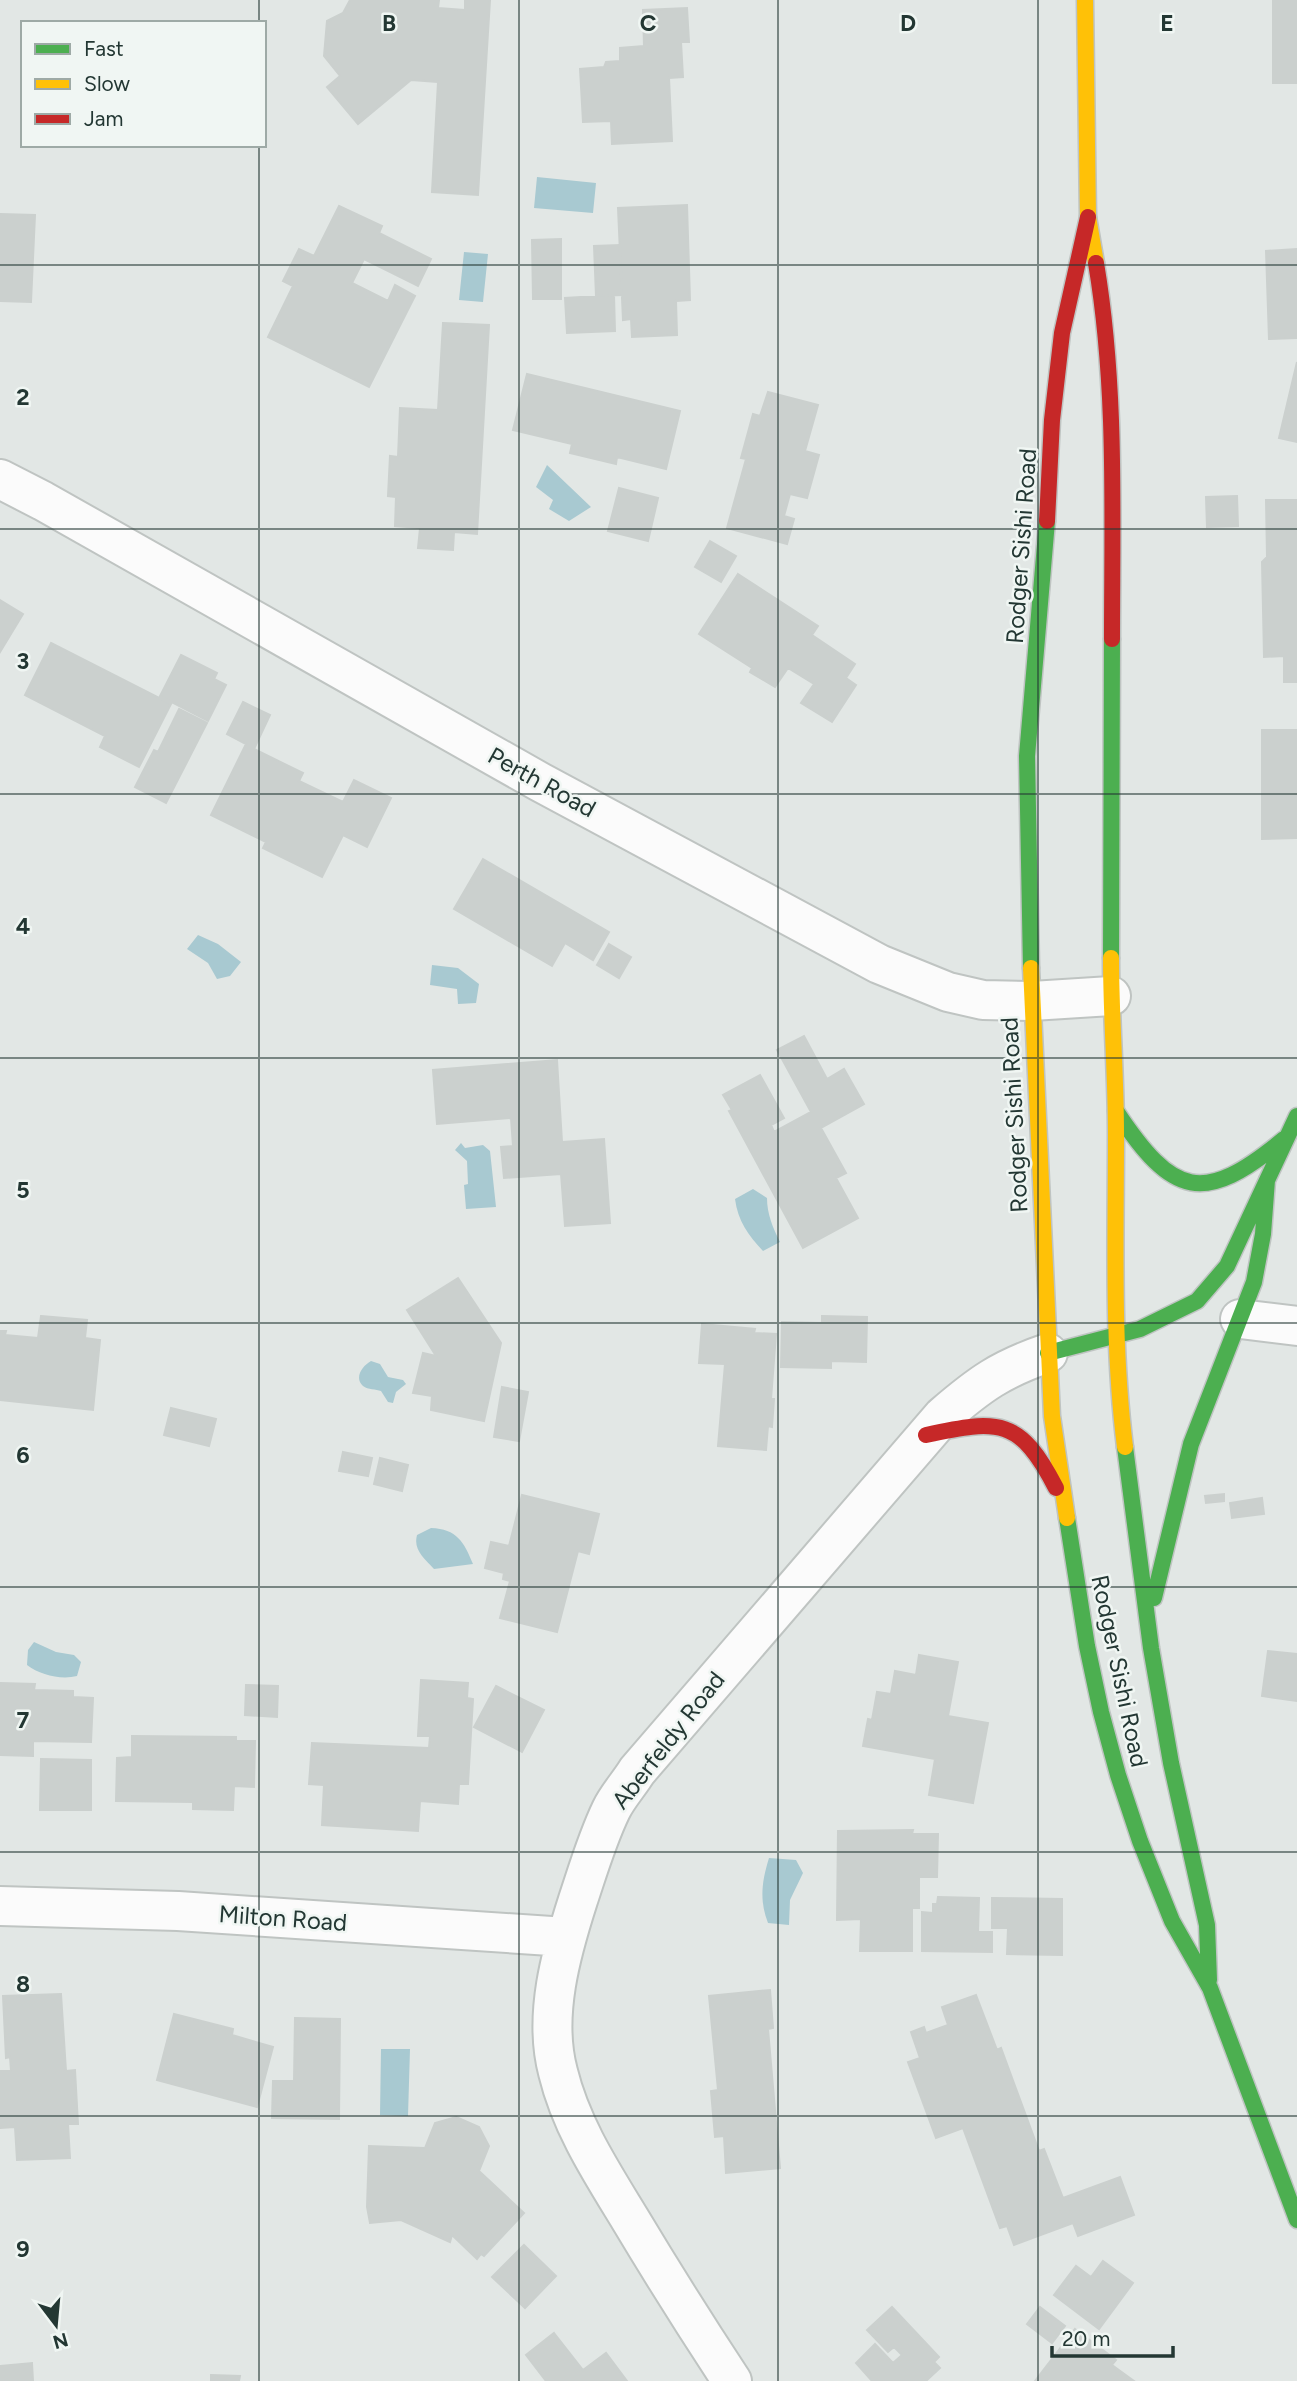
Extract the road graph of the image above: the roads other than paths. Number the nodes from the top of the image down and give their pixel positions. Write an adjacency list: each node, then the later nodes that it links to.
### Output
1 (1085, 0): 2 (main road, Rodger Sishi Road)
2 (1088, 217): 4 (main road, Rodger Sishi Road); 5 (main road, Rodger Sishi Road)
3 (0, 479): 5 (street, Perth Road)
4 (1111, 996): 5 (street, Perth Road); 6 (main road, Rodger Sishi Road)
5 (1032, 1001): 13 (main road, Rodger Sishi Road)
6 (1116, 1111): 8 (main road); 12 (main road, Rodger Sishi Road)
7 (1297, 1116): 8 (main road)
8 (1287, 1136): 9 (main road)
9 (1267, 1180): 10 (main road); 12 (main road)
10 (1240, 1319): 11 (street); 16 (main road)
11 (1297, 1326)
12 (1116, 1336): 13 (main road); 16 (main road, Rodger Sishi Road)
13 (1048, 1353): 14 (street, Aberfeldy Road); 15 (main road, Rodger Sishi Road)
14 (926, 1435): 15 (main road); 18 (street, Aberfeldy Road)
15 (1065, 1505): 19 (main road, Rodger Sishi Road)
16 (1148, 1629): 19 (main road, Rodger Sishi Road)
17 (0, 1906): 18 (street, Milton Road)
18 (566, 1937): 21 (street, Aberfeldy Road)
19 (1210, 1988): 20 (main road, Rodger Sishi Road)
20 (1297, 2220)
21 (732, 2381)

